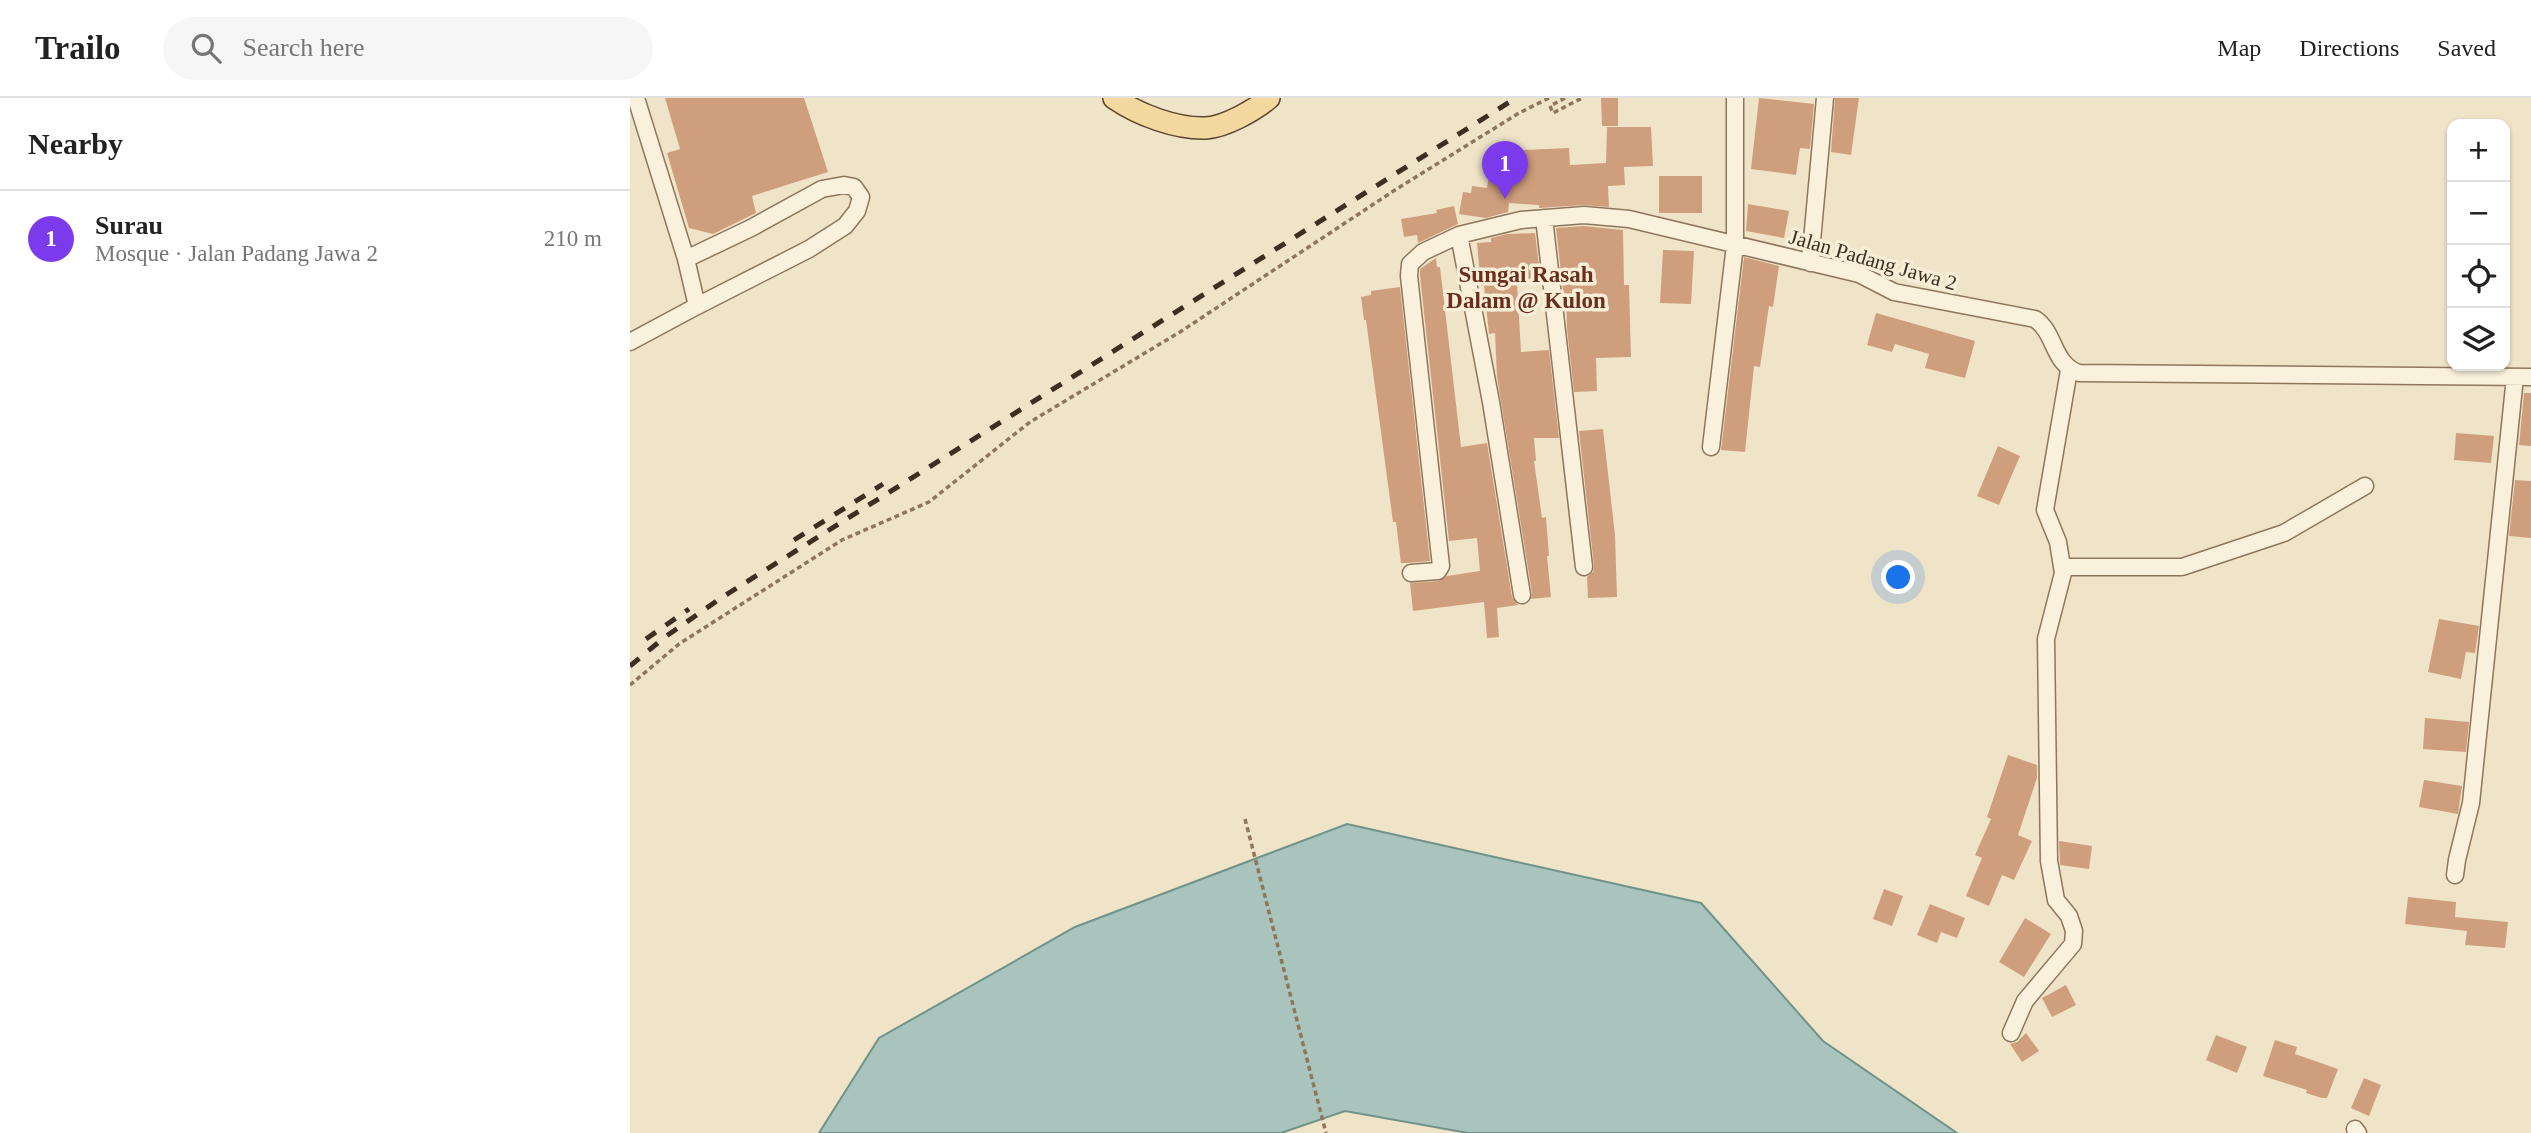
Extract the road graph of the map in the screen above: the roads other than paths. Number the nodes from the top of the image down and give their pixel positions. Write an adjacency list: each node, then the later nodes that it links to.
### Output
1 (636, 98): 9 (street)
2 (1115, 98): 3 (main road)
3 (1269, 98)
4 (1735, 98): 8 (street)
5 (1825, 98): 10 (street)
6 (1544, 218): 7 (street, Jalan Padang Jawa 2); 8 (street, Jalan Padang Jawa 2); 17 (street)
7 (1459, 235): 19 (street, Jalan Padang Jawa 2); 20 (street)
8 (1735, 245): 10 (street, Jalan Padang Jawa 2); 15 (street)
9 (686, 259): 11 (street); 11 (street)
10 (1810, 262): 13 (street, Jalan Padang Jawa 2)
11 (697, 306): 12 (street)
12 (630, 342)
13 (2069, 370): 14 (street); 18 (street)
14 (2523, 377): 21 (street)
15 (1711, 447)
16 (2365, 486): 18 (street)
17 (1584, 567)
18 (2063, 567): 22 (street)
19 (1412, 573)
20 (1522, 595)
21 (2455, 875)
22 (2011, 1033)

